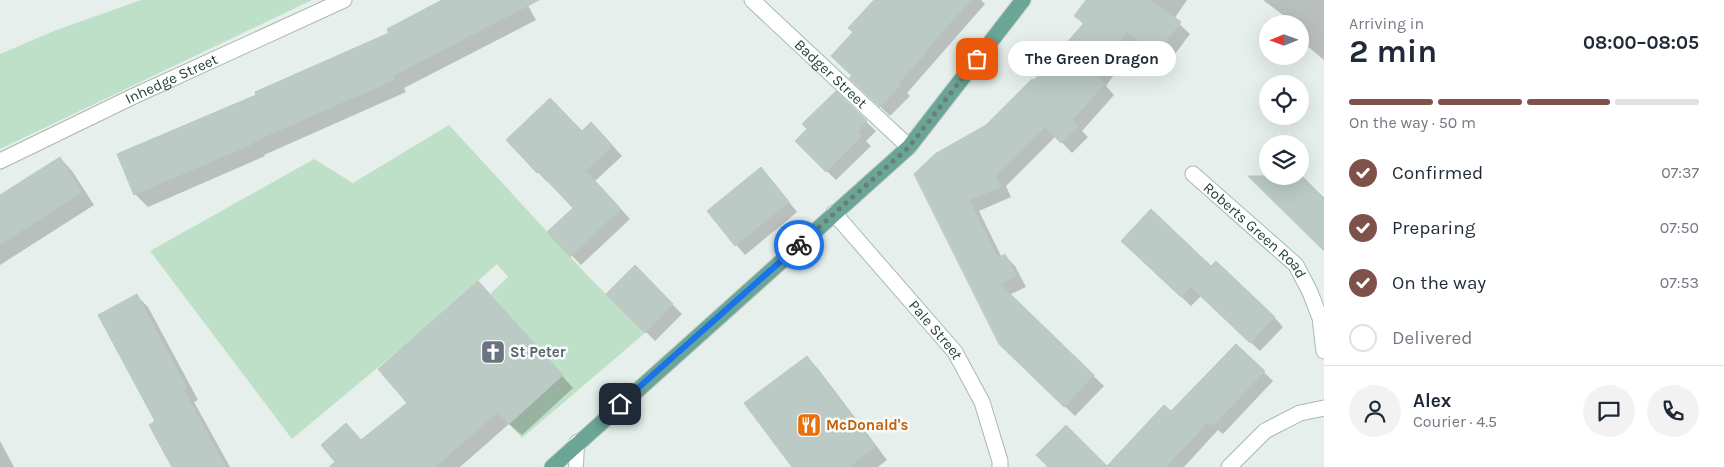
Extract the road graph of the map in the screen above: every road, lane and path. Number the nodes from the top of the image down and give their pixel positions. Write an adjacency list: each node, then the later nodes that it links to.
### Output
1 (344, 0): 5 (street, Inhedge Street)
2 (752, 0): 4 (street, Badger Street)
3 (1023, 0): 4 (main road)
4 (909, 147): 7 (main road)
5 (0, 161)
6 (1192, 174): 8 (street, Roberts Green Road)
7 (834, 213): 10 (main road); 13 (street, Pale Street)
8 (1324, 351)
9 (1324, 408): 14 (street)
10 (578, 442): 11 (main road); 12 (lane)
11 (552, 467)
12 (576, 467)
13 (1000, 467)
14 (1229, 467)

